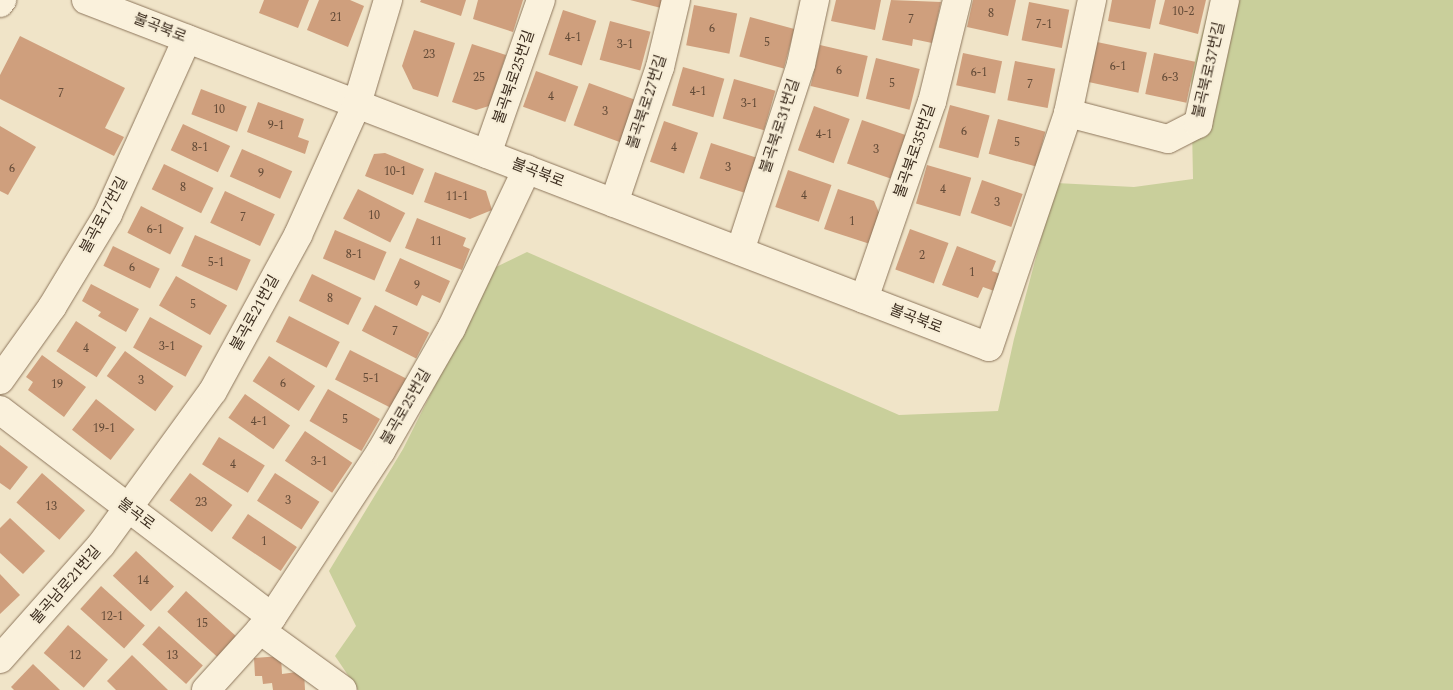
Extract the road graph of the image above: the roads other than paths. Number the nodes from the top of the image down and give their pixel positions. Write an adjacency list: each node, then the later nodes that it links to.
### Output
1 (86, 0): 9 (street, 불곡북로)
2 (388, 0): 10 (street, 불곡로21번길)
3 (541, 0): 12 (street, 불곡북로25번길)
4 (676, 0): 14 (street, 불곡북로27번길)
5 (815, 0): 15 (street, 불곡북로31번길)
6 (957, 0): 16 (street, 불곡북로35번길)
7 (1092, 0): 11 (street)
8 (1225, 0): 11 (street, 불곡북로37번길)
9 (187, 39): 10 (street, 불곡북로); 17 (street, 불곡로17번길)
10 (356, 104): 12 (street, 불곡북로); 19 (street, 불곡로21번길)
11 (1068, 113): 16 (street, 불곡북로)
12 (487, 154): 13 (street, 불곡북로)
13 (527, 169): 14 (street, 불곡북로); 20 (street, 불곡로25번길)
14 (614, 203): 15 (street, 불곡북로)
15 (740, 251): 16 (street, 불곡북로)
16 (864, 299)
17 (0, 380)
18 (0, 410): 19 (street, 불곡로)
19 (128, 508): 20 (street, 불곡로); 21 (street, 불곡남로21번길)
20 (266, 624): 22 (street, 불곡로25번길); 23 (street, 불곡로)
21 (0, 659)
22 (206, 690)
23 (343, 690)

